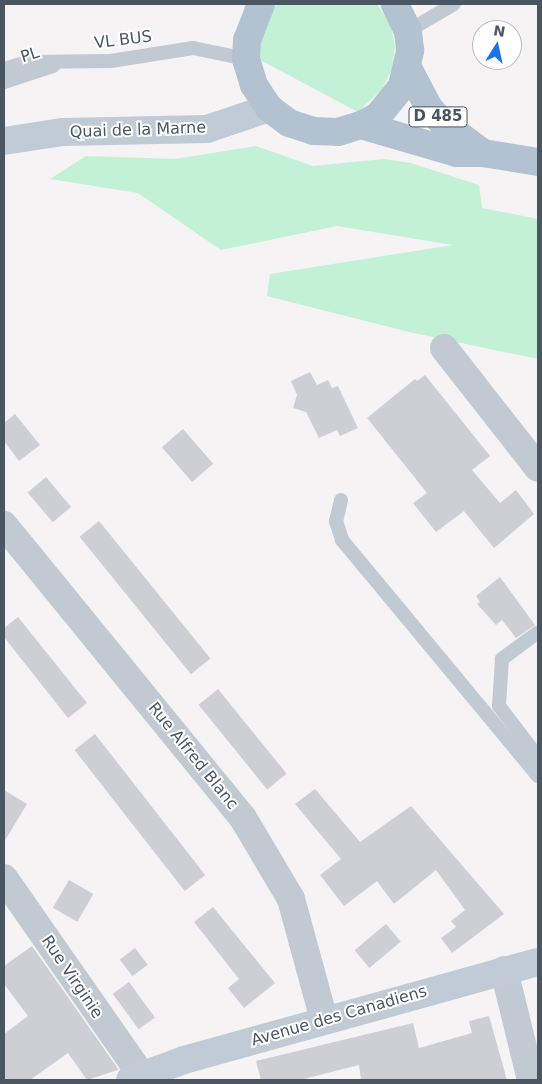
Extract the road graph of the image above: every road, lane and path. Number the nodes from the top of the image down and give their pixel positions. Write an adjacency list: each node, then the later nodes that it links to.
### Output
1 (260, 4): 5 (main road)
2 (395, 4): 4 (main road)
3 (454, 4): 4 (lane)
4 (408, 31): 7 (main road)
5 (246, 59): 6 (lane, VL BUS); 10 (main road)
6 (67, 62): 8 (lane, VL BUS); 9 (lane, PL)
7 (408, 68): 11 (main road); 13 (main road, D 485)
8 (4, 69)
9 (4, 82)
10 (269, 108): 11 (main road); 12 (street, Quai de la Marne)
11 (361, 126): 13 (main road)
12 (4, 140)
13 (483, 153): 14 (main road, D 485)
14 (538, 162)
15 (444, 348): 16 (street)
16 (538, 468)
17 (341, 500): 21 (lane)
18 (4, 525): 25 (street, Rue Alfred Blanc)
19 (537, 633): 20 (lane)
20 (538, 756)
21 (538, 776)
22 (4, 878): 26 (street, Rue Virginie)
23 (538, 962): 24 (street, Avenue des Canadiens)
24 (504, 970): 25 (street, Avenue des Canadiens); 27 (street)
25 (324, 1020): 26 (street, Avenue des Canadiens)
26 (139, 1079)
27 (531, 1080)

